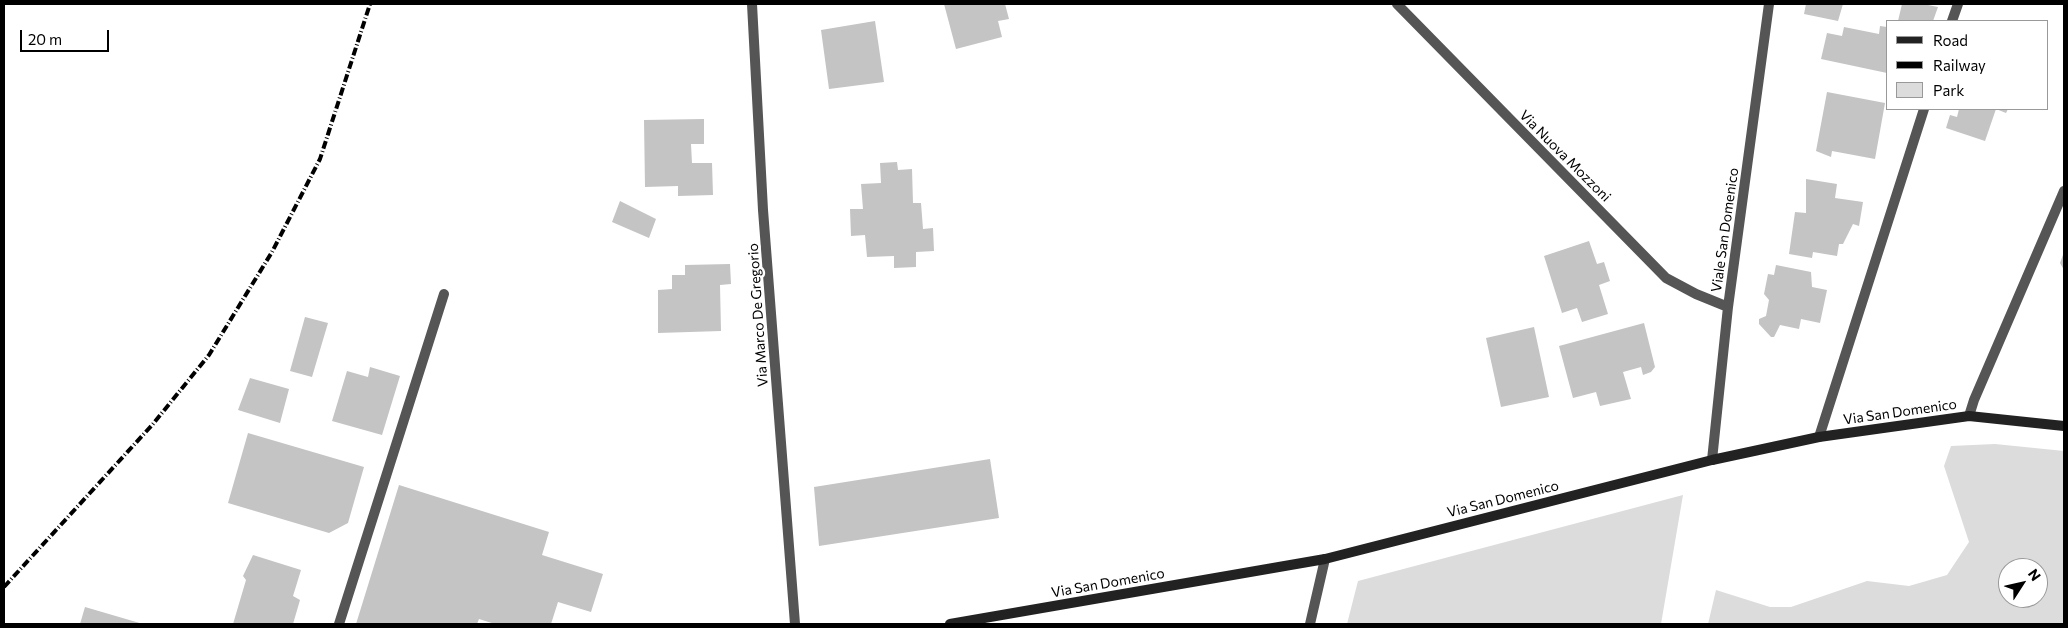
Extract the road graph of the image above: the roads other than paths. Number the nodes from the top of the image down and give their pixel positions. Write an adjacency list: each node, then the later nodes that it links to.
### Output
1 (752, 4): 16 (street, Via Marco De Gregorio)
2 (1397, 4): 9 (street, Via Nuova Mozzoni)
3 (1769, 4): 9 (street, Viale San Domenico)
4 (1958, 4): 5 (street)
5 (1952, 20)
6 (1924, 110): 12 (street)
7 (2064, 191): 10 (street)
8 (444, 294): 15 (street)
9 (1728, 306): 13 (street, Viale San Domenico)
10 (1969, 416): 11 (street, Via San Domenico); 12 (street, Via San Domenico)
11 (2064, 426)
12 (1819, 437): 13 (street, Via San Domenico)
13 (1712, 460): 14 (street, Via San Domenico)
14 (1325, 559): 17 (street, Via San Domenico); 18 (street)
15 (339, 624)
16 (795, 624)
17 (950, 624)
18 (1310, 624)

